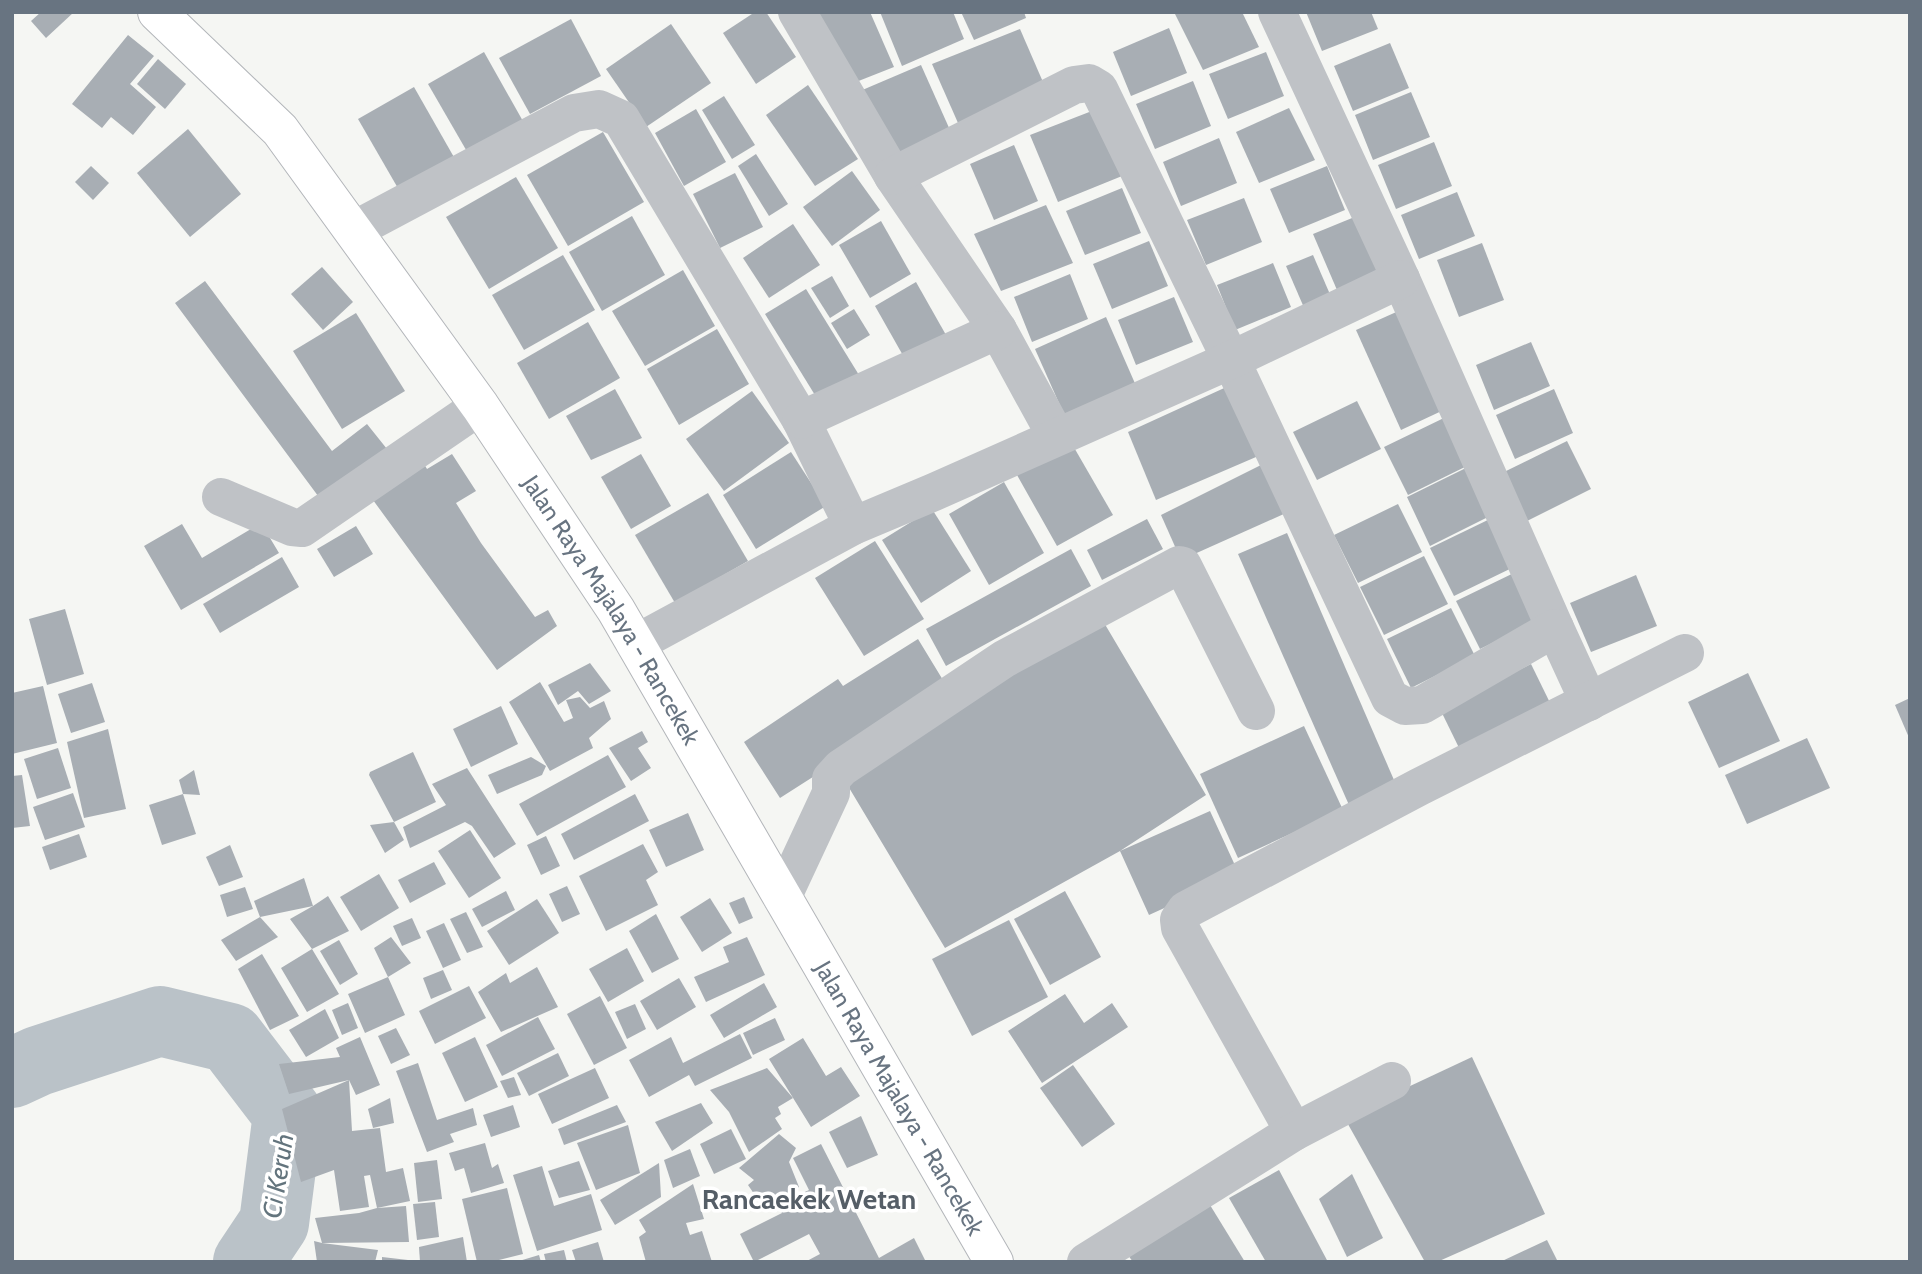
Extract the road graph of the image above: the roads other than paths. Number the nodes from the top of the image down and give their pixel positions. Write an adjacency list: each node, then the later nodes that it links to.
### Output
1 (157, 12): 5 (main road, Jalan Raya Majalaya - Rancekek)
2 (797, 12): 4 (street)
3 (1277, 12): 6 (street)
4 (894, 176): 7 (street); 8 (street)
5 (354, 230): 9 (main road, Jalan Raya Majalaya - Rancekek); 10 (street)
6 (1401, 279): 8 (street); 14 (street)
7 (998, 331): 10 (street); 11 (street)
8 (1231, 360): 11 (street); 14 (street)
9 (480, 406): 12 (street); 15 (main road, Jalan Raya Majalaya - Rancekek)
10 (801, 420): 13 (street)
11 (1056, 436): 13 (street)
12 (220, 497)
13 (853, 526): 15 (street)
14 (1555, 628): 17 (street)
15 (635, 644): 19 (main road, Jalan Raya Majalaya - Rancekek)
16 (1685, 653): 17 (street)
17 (1588, 702): 21 (street)
18 (1256, 711): 19 (street)
19 (782, 898): 22 (main road, Jalan Raya Majalaya - Rancekek)
20 (1392, 1081): 21 (street)
21 (1294, 1132): 23 (street)
22 (994, 1262)
23 (1086, 1262)

